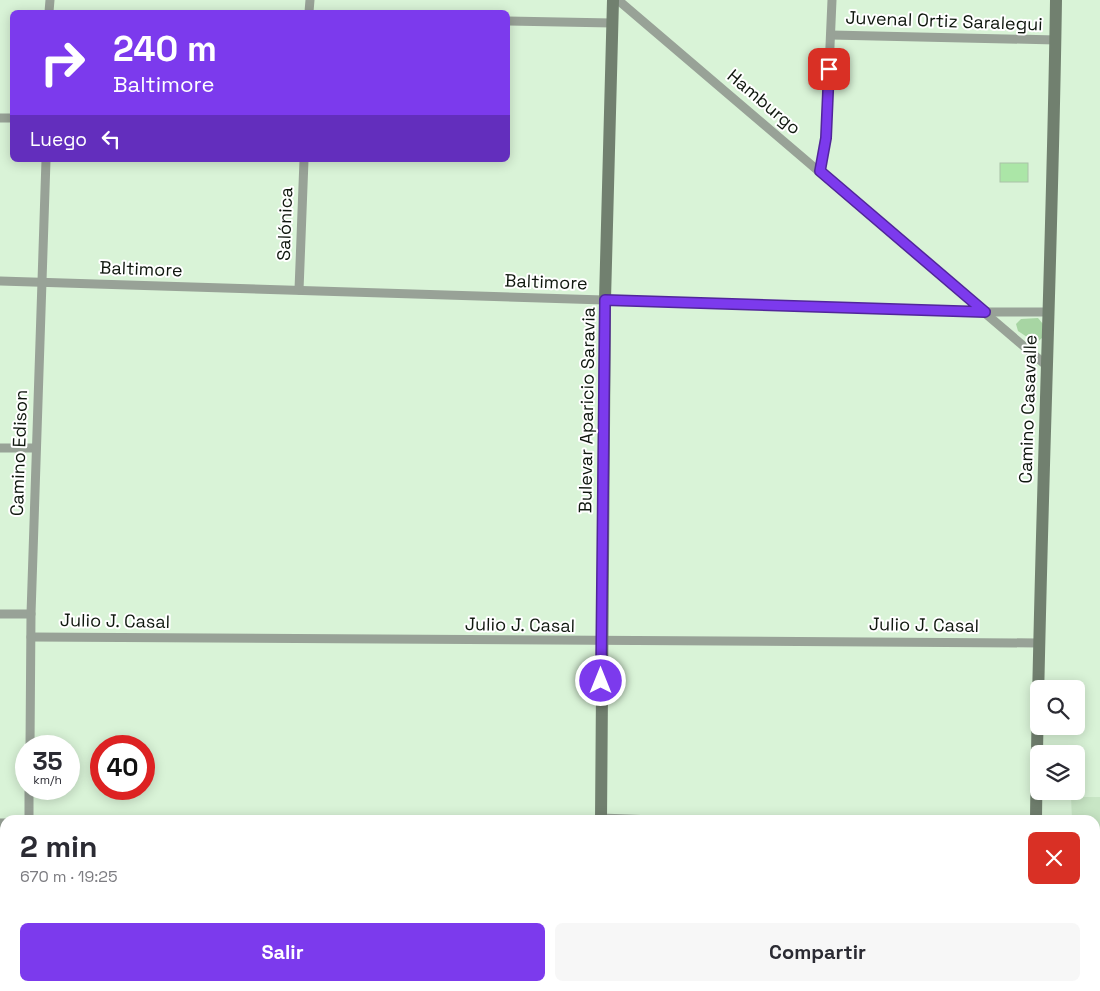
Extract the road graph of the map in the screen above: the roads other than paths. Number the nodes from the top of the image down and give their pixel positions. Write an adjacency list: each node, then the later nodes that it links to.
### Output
1 (612, 0): 6 (street, Bulevar Aparicio Saravia)
2 (618, 0): 11 (street, Hamburgo)
3 (832, 0): 7 (street)
4 (1056, 0): 8 (street, Camino Casavalle)
5 (510, 21): 6 (street)
6 (612, 23): 15 (street, Bulevar Aparicio Saravia)
7 (830, 34): 8 (street, Juvenal Ortiz Saralegui); 11 (street)
8 (1056, 40): 17 (street, Camino Casavalle)
9 (46, 162): 13 (street, Camino Edison)
10 (304, 162): 14 (street, Salónica)
11 (820, 171): 16 (street, Hamburgo)
12 (0, 282): 13 (street, Baltimore)
13 (41, 282): 14 (street, Baltimore); 20 (street, Camino Edison)
14 (299, 290): 15 (street, Baltimore)
15 (605, 300): 16 (street, Baltimore); 24 (street, Bulevar Aparicio Saravia)
16 (985, 312): 17 (street, Baltimore); 18 (street, Hamburgo)
17 (1049, 312): 18 (street, Camino Casavalle)
18 (1048, 366): 25 (street, Camino Casavalle)
19 (0, 448): 20 (street)
20 (36, 448): 22 (street, Camino Edison)
21 (0, 614): 22 (street)
22 (30, 614): 23 (street, Camino Edison)
23 (31, 637): 24 (street, Julio J. Casal); 26 (street, Camino Edison)
24 (601, 642): 25 (street, Julio J. Casal); 29 (street, Bulevar Aparicio Saravia)
25 (1038, 643): 30 (street, Camino Casavalle)
26 (30, 735)
27 (29, 800): 28 (street)
28 (29, 815)
29 (601, 815)
30 (1036, 815)

